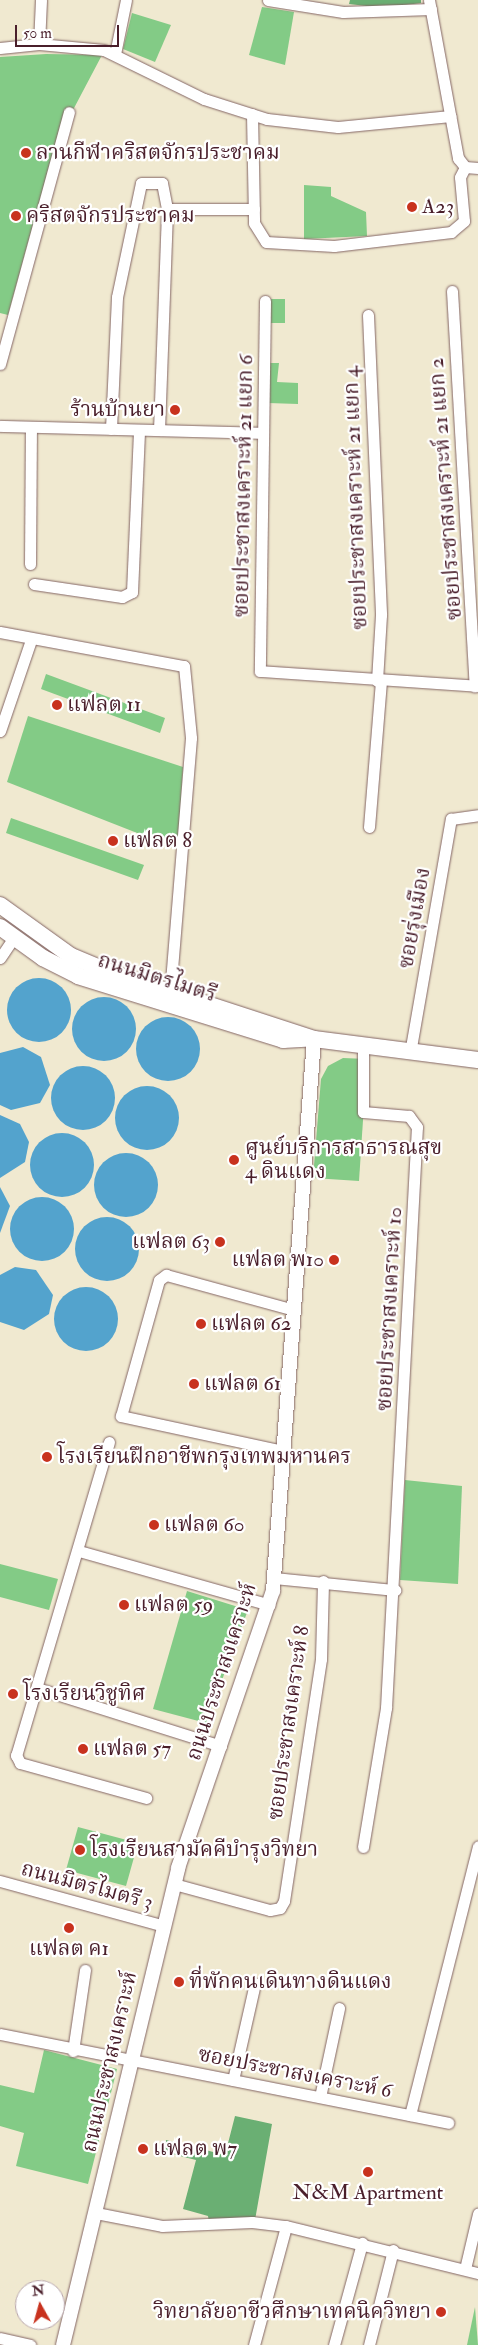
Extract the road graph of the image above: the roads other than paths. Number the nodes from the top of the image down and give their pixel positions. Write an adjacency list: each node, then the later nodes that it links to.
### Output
1 (41, 0): 5 (street)
2 (126, 0): 7 (street)
3 (268, 0): 4 (street)
4 (430, 4): 10 (street)
5 (39, 44): 6 (street); 7 (street)
6 (0, 48)
7 (115, 54): 9 (street)
8 (69, 112): 18 (street)
9 (252, 114): 10 (street); 13 (street)
10 (450, 116): 11 (street)
11 (465, 167): 12 (street); 13 (street)
12 (478, 168)
13 (254, 208): 14 (street)
14 (167, 209): 21 (street); 23 (street)
15 (452, 291): 30 (street, ซอยประชาสงเคราะห์ 21 แยก 2)
16 (265, 301): 24 (street, ซอยประชาสงเคราะห์ 21 แยก 6)
17 (368, 315): 29 (street, ซอยประชาสงเคราะห์ 21 แยก 4)
18 (0, 364)
19 (0, 426): 20 (street)
20 (31, 427): 21 (street); 25 (street)
21 (111, 429): 22 (street)
22 (138, 430): 23 (street); 26 (street)
23 (159, 430): 24 (street)
24 (262, 433): 29 (street, ซอยประชาสงเคราะห์ 21 แยก 6)
25 (30, 564)
26 (34, 584)
27 (0, 632): 28 (street)
28 (31, 640): 31 (street); 39 (street)
29 (379, 681): 30 (street); 33 (street, ซอยประชาสงเคราะห์ 21 แยก 4)
30 (477, 686)
31 (0, 731)
32 (478, 815): 42 (street, ซอยรุ่งเมือง)
33 (369, 827)
34 (0, 904): 35 (main road)
35 (24, 924): 37 (main road); 39 (main road)
36 (0, 927): 37 (main road, ถนนมิตรไมตรี)
37 (14, 937): 38 (street); 39 (main road, ถนนมิตรไมตรี)
38 (0, 958)
39 (169, 997): 40 (main road, ถนนมิตรไมตรี)
40 (314, 1039): 41 (main road); 44 (street, ถนนประชาสงเคราะห์)
41 (363, 1047): 42 (main road); 50 (street, ซอยประชาสงเคราะห์ 10)
42 (410, 1053): 43 (main road)
43 (478, 1060)
44 (294, 1310): 46 (street, ถนนประชาสงเคราะห์); 46 (street)
45 (109, 1442): 47 (street)
46 (283, 1451): 48 (street, ถนนประชาสงเคราะห์)
47 (79, 1551): 51 (street); 52 (street)
48 (274, 1578): 49 (street); 51 (street, ถนนประชาสงเคราะห์)
49 (323, 1581): 50 (street); 58 (street, ซอยประชาสงเคราะห์ 8)
50 (395, 1590): 56 (street, ซอยประชาสงเคราะห์ 10)
51 (270, 1605): 53 (street, ถนนประชาสงเคราะห์)
52 (37, 1688): 53 (street); 54 (street)
53 (221, 1746): 58 (street, ถนนประชาสงเคราะห์)
54 (146, 1798)
55 (478, 1846): 68 (street)
56 (362, 1847)
57 (0, 1881): 59 (street, ถนนมิตรไมตรี 3)
58 (174, 1884): 59 (street, ถนนประชาสงเคราะห์)
59 (164, 1926): 65 (street, ถนนประชาสงเคราะห์)
60 (85, 1970): 64 (street)
61 (255, 1983): 66 (street)
62 (339, 2008): 67 (street)
63 (0, 2034): 64 (street, ซอยประชาสงเคราะห์ 6)
64 (73, 2051): 65 (street, ซอยประชาสงเคราะห์ 6)
65 (134, 2060): 66 (street, ซอยประชาสงเคราะห์ 6); 70 (street, ถนนประชาสงเคราะห์)
66 (233, 2080): 67 (street, ซอยประชาสงเคราะห์ 6)
67 (320, 2097): 68 (street, ซอยประชาสงเคราะห์ 6)
68 (410, 2115): 69 (street, ซอยประชาสงเคราะห์ 6)
69 (448, 2123)
70 (96, 2213): 72 (street); 79 (street, ถนนประชาสงเคราะห์)
71 (478, 2214): 75 (street)
72 (286, 2226): 73 (street); 80 (street)
73 (362, 2243): 74 (street); 81 (street)
74 (393, 2250): 75 (street); 82 (street)
75 (465, 2270): 76 (street)
76 (478, 2273)
77 (0, 2338): 78 (street)
78 (30, 2345)
79 (63, 2345)
80 (254, 2345)
81 (334, 2345)
82 (369, 2345)

